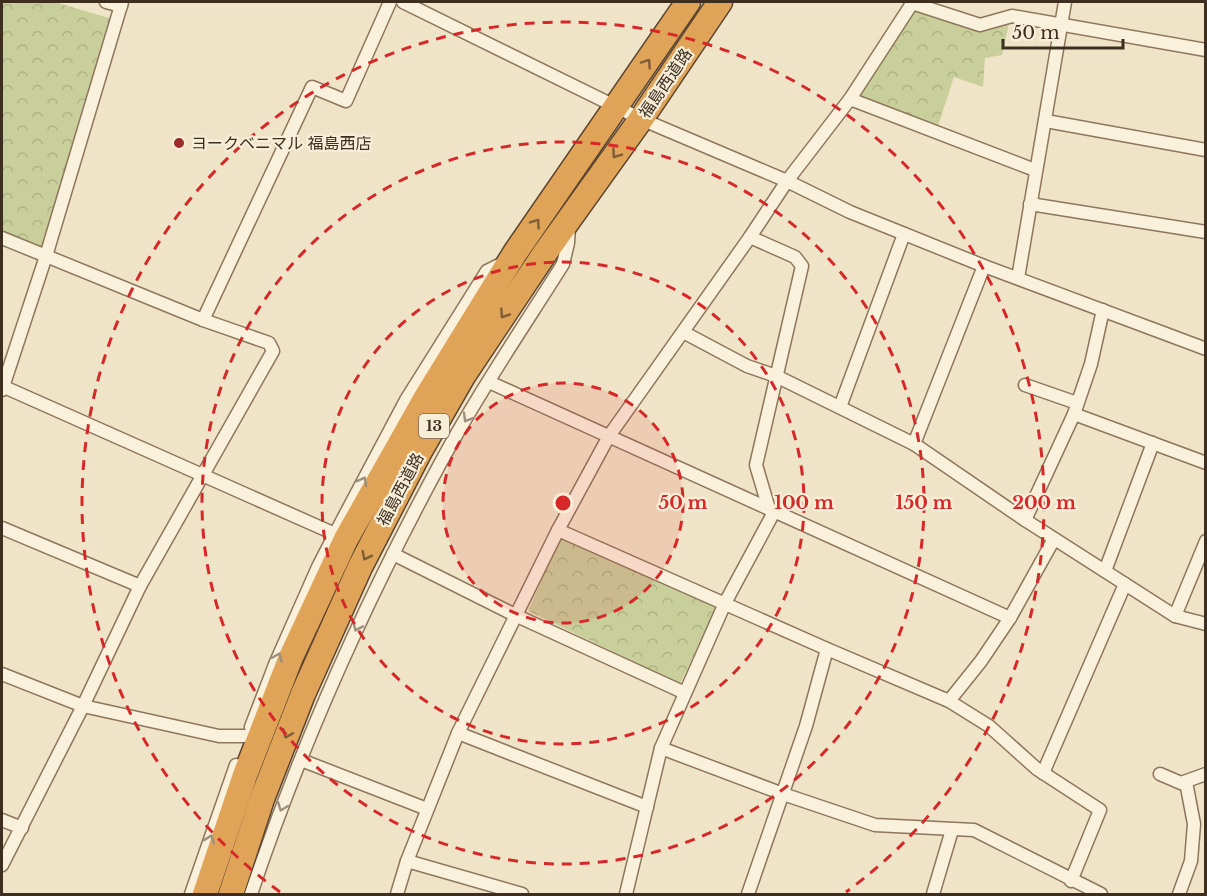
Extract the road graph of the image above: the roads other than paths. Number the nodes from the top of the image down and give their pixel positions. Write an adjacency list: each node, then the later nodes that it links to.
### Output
1 (106, 2): 8 (street)
2 (390, 2): 29 (street)
3 (403, 2): 12 (street)
4 (688, 2): 12 (highway, 福島西道路 / 13, one-way to 4)
5 (720, 2): 13 (highway, 福島西道路 / 13)
6 (913, 2): 9 (street); 11 (street)
7 (1065, 2): 9 (street)
8 (122, 4): 24 (street)
9 (1060, 25): 10 (street); 14 (street)
10 (1206, 50)
11 (850, 99): 16 (street); 17 (street)
12 (617, 107): 13 (street); 25 (highway, 福島西道路 / 13, one-way to 12)
13 (641, 119): 17 (street); 19 (highway, 福島西道路 / 13, one-way to 19)
14 (1046, 121): 15 (street); 16 (street)
15 (1206, 150)
16 (1035, 170): 18 (street)
17 (787, 181): 21 (street); 22 (street)
18 (1030, 204): 20 (street); 27 (street)
19 (569, 219): 33 (street); 83 (highway, 福島西道路 / 13, one-way to 83)
20 (1206, 232)
21 (904, 234): 26 (street); 36 (street)
22 (750, 237): 30 (street); 32 (street)
23 (2, 238): 24 (street)
24 (46, 256): 29 (street); 35 (street)
25 (512, 259): 47 (street, one-way to 25); 82 (highway, 福島西道路 / 13)
26 (984, 266): 27 (street); 40 (street)
27 (1018, 278): 28 (street)
28 (1103, 310): 31 (street); 37 (street)
29 (203, 320): 42 (street)
30 (682, 332): 32 (street); 38 (street)
31 (1206, 349)
32 (776, 376): 36 (street); 43 (street)
33 (489, 381): 38 (street); 50 (street, one-way to 50)
34 (1024, 385): 37 (street)
35 (2, 388): 42 (street)
36 (840, 407): 40 (street)
37 (1075, 409): 39 (street); 44 (street)
38 (609, 436): 43 (street); 46 (street)
39 (1153, 443): 41 (street); 51 (street)
40 (914, 444): 44 (street)
41 (1206, 463)
42 (203, 475): 47 (street); 53 (street)
43 (772, 511): 54 (street); 57 (street)
44 (1025, 520): 48 (street)
45 (2, 528): 53 (street)
46 (558, 530): 54 (street); 55 (street)
47 (335, 534): 65 (street, one-way to 47)
48 (1054, 538): 51 (street); 57 (street)
49 (1206, 541): 56 (street)
50 (393, 554): 55 (street); 67 (street, one-way to 67)
51 (1105, 571): 52 (street)
52 (1125, 585): 56 (street); 68 (street)
53 (140, 586): 63 (street)
54 (725, 603): 59 (street); 61 (street)
55 (517, 616): 61 (street); 64 (street)
56 (1175, 616): 58 (street)
57 (1010, 618): 62 (street)
58 (1206, 624)
59 (826, 649): 62 (street); 72 (street)
60 (2, 674): 63 (street)
61 (685, 693): 66 (street)
62 (949, 701): 68 (street)
63 (83, 706): 65 (street); 76 (street)
64 (458, 733): 73 (street); 74 (street)
65 (248, 736): 81 (street, one-way to 65)
66 (661, 748): 72 (street); 73 (street)
67 (301, 760): 74 (street); 84 (street, one-way to 84)
68 (1043, 773): 80 (street)
69 (1160, 774): 71 (street)
70 (1206, 774): 71 (street)
71 (1186, 782): 91 (street)
72 (783, 794): 77 (street); 88 (street)
73 (647, 807): 87 (street)
74 (427, 809): 78 (street)
75 (2, 820): 76 (street)
76 (22, 828): 79 (street)
77 (952, 831): 80 (street); 89 (street)
78 (407, 861): 85 (street); 86 (street)
79 (2, 865)
80 (1073, 886): 90 (street)
81 (191, 894)
82 (205, 894)
83 (231, 894)
84 (251, 894)
85 (397, 894)
86 (522, 894)
87 (626, 894)
88 (748, 894)
89 (933, 894)
90 (1101, 894)
91 (1179, 894)

